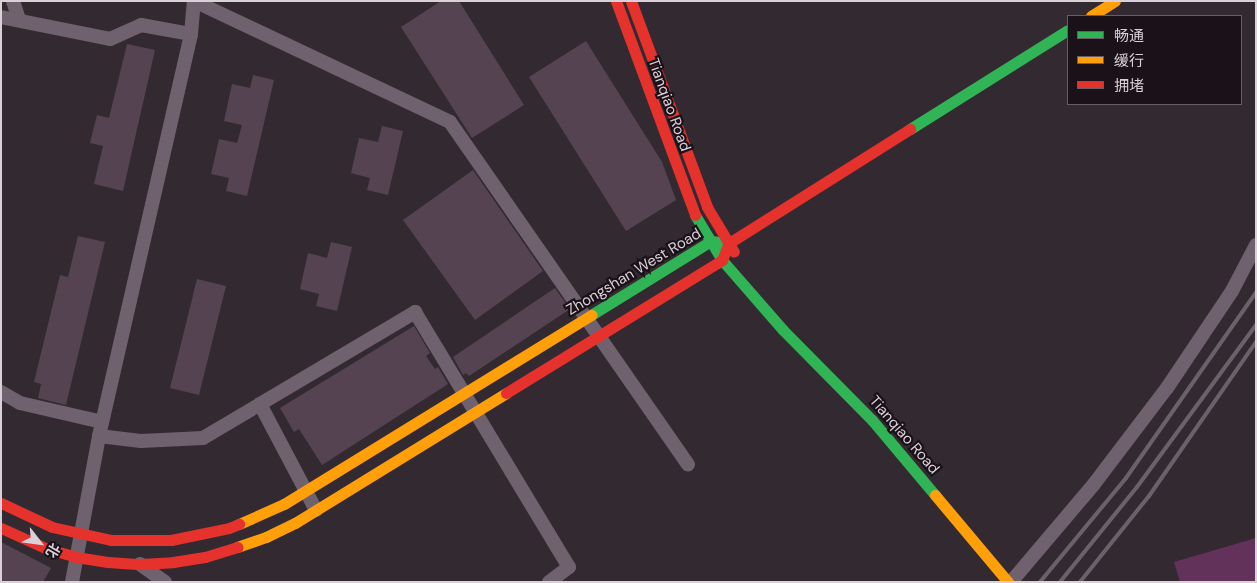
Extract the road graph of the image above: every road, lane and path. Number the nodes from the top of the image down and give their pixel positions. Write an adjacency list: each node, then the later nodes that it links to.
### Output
1 (13, 1): 8 (street)
2 (194, 1): 10 (street); 16 (street)
3 (616, 1): 11 (main road, Tianqiao Road)
4 (631, 1): 12 (main road, Tianqiao Road)
5 (1115, 1): 6 (main road)
6 (1093, 15)
7 (1, 17): 8 (street)
8 (19, 20): 10 (street)
9 (1067, 31): 12 (main road)
10 (191, 34): 22 (street)
11 (711, 241): 12 (main road, Zhongshan West Road); 14 (main road, Tianqiao Road); 16 (main road, Zhongshan West Road)
12 (729, 243): 14 (main road); 15 (main road, Tianqiao Road)
13 (1256, 245): 35 (street)
14 (722, 260): 15 (main road, Tianqiao Road); 17 (main road)
15 (769, 314): 35 (main road, Tianqiao Road)
16 (586, 318): 17 (street); 19 (main road, Zhongshan West Road)
17 (599, 336): 21 (main road); 24 (street)
18 (1, 392): 22 (street)
19 (464, 393): 20 (street); 21 (street); 25 (main road, Zhongshan West Road)
20 (260, 404): 23 (street); 25 (street)
21 (475, 412): 27 (main road); 34 (street)
22 (102, 422): 23 (street)
23 (99, 436): 29 (street)
24 (688, 464)
25 (306, 490): 27 (street); 29 (main road, Zhongshan West Road)
26 (1, 503): 29 (main road, Zhongshan West Road)
27 (316, 510): 31 (main road)
28 (1, 528): 30 (main road)
29 (81, 535): 30 (street)
30 (76, 557): 31 (main road); 32 (street)
31 (140, 564): 33 (street)
32 (72, 582)
33 (165, 582)
34 (549, 582)
35 (1010, 582)

